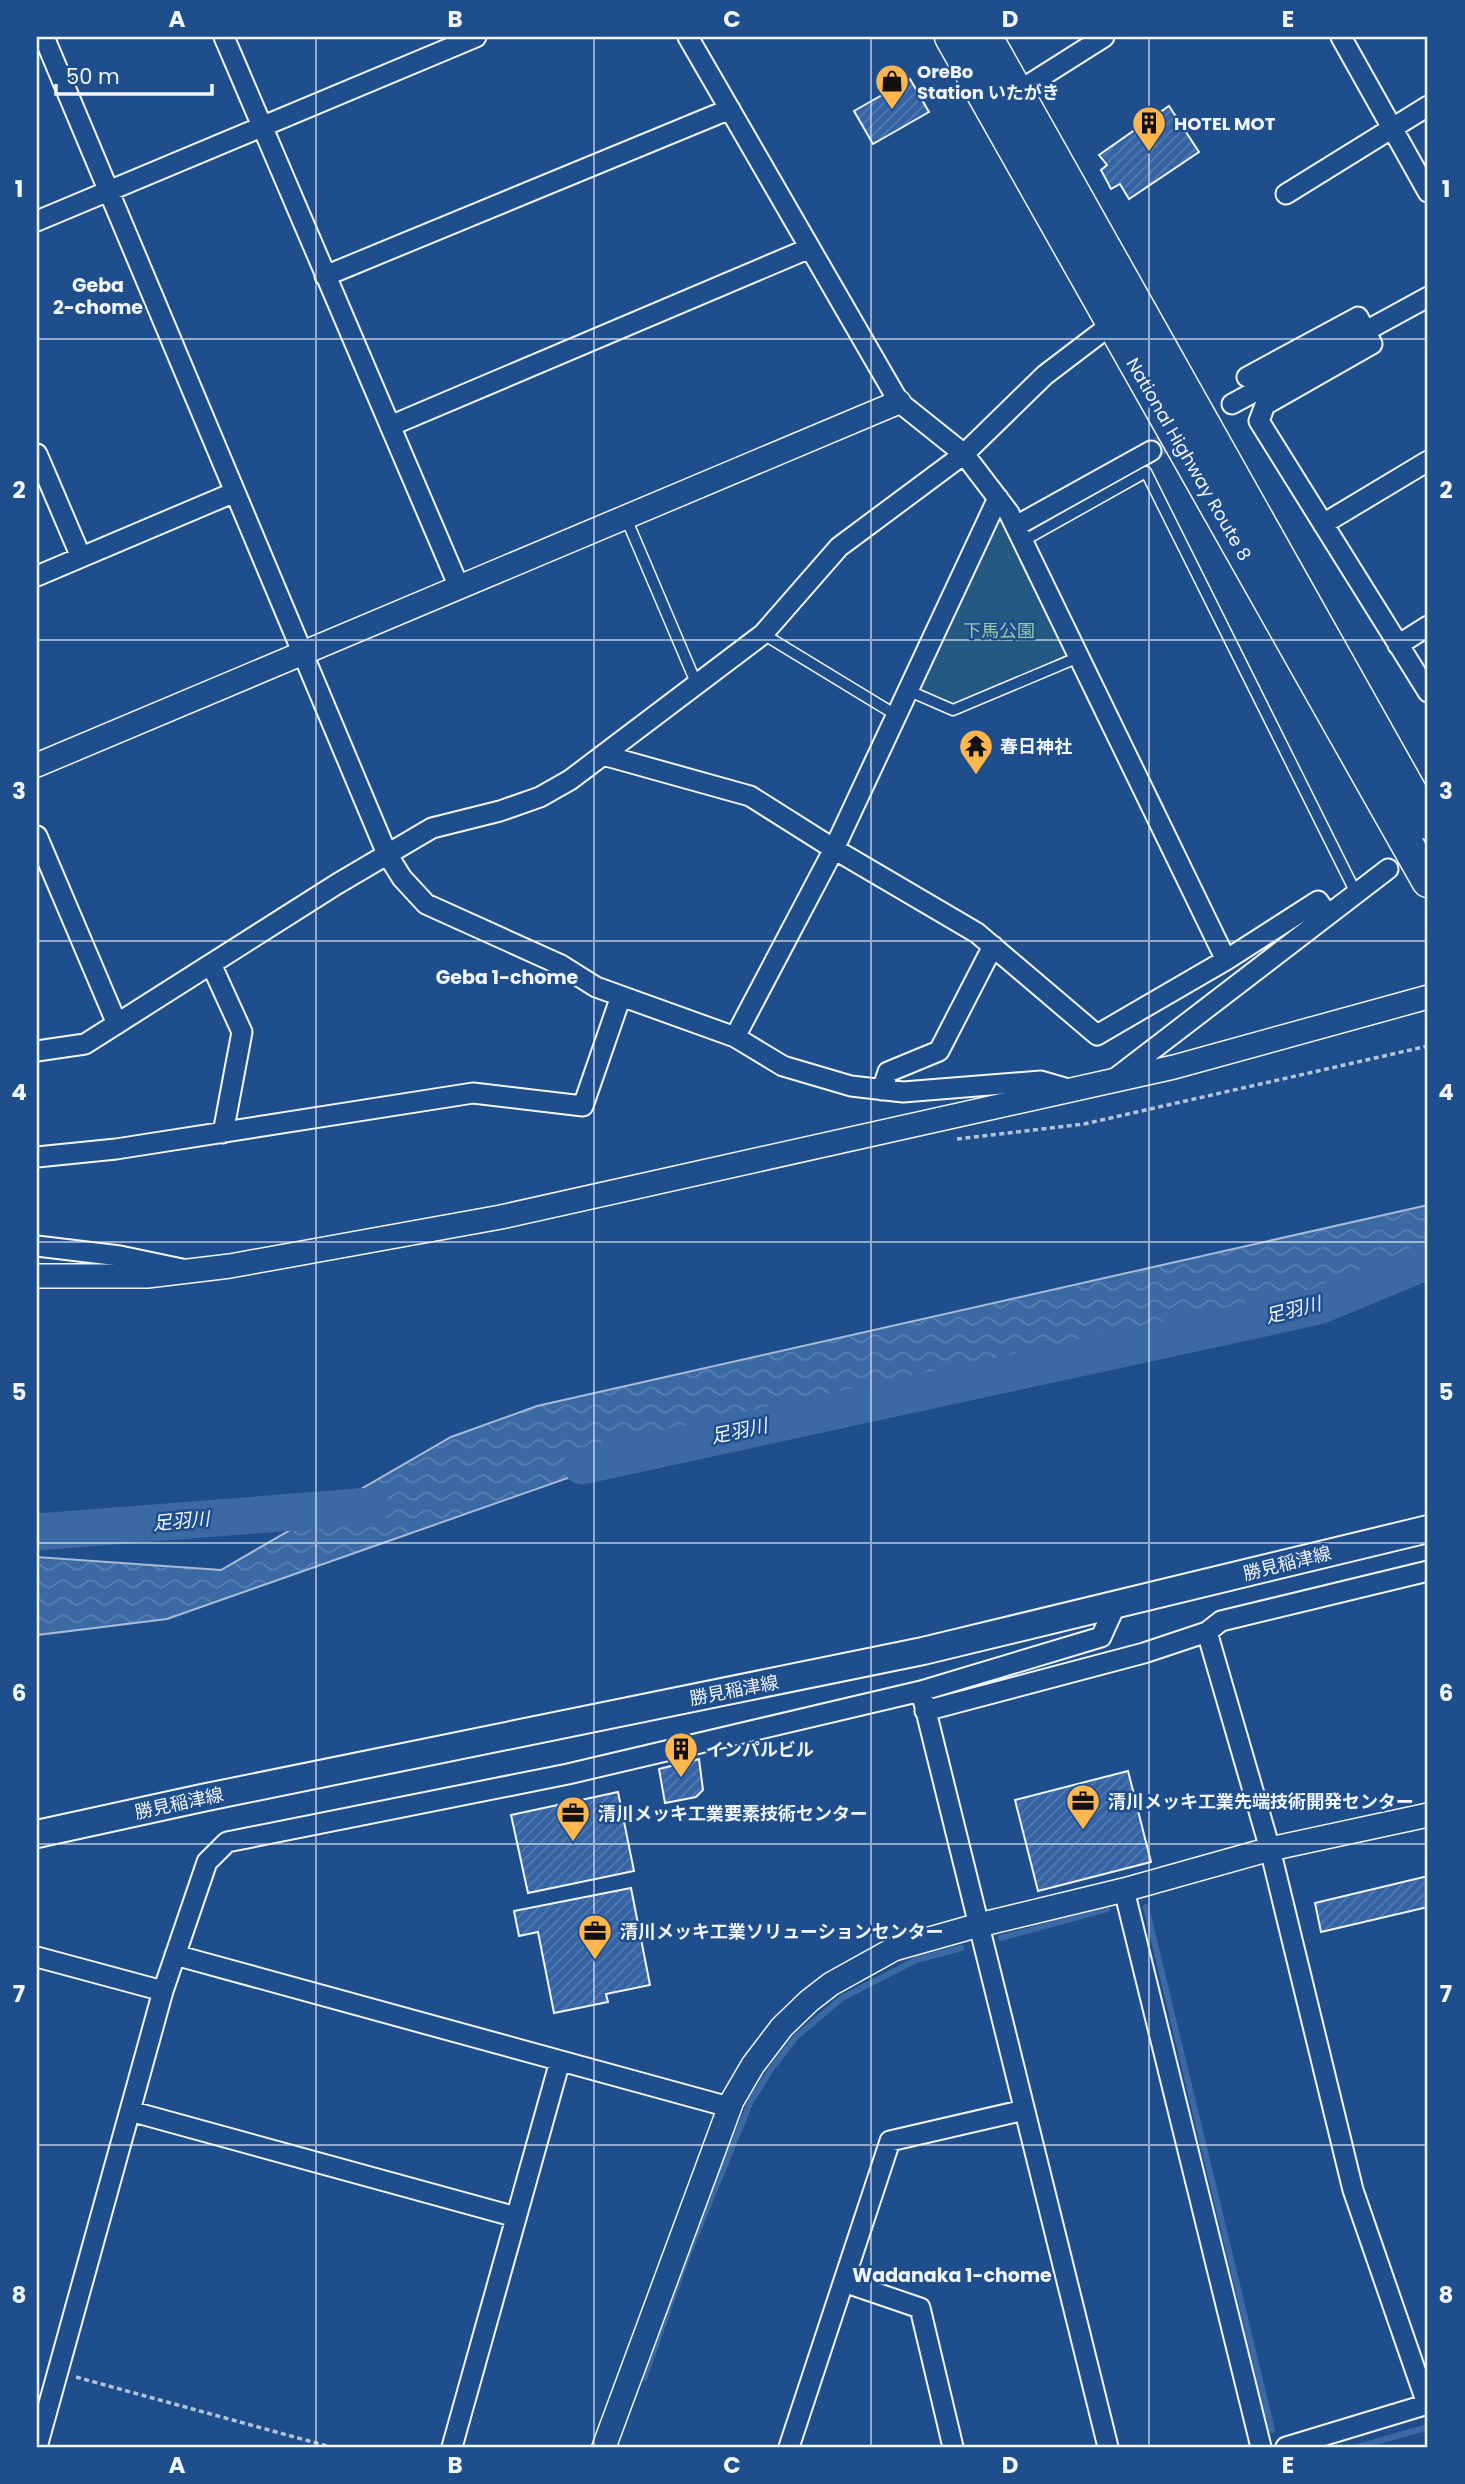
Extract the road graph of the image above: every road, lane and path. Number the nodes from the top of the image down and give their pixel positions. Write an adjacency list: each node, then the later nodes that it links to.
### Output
1 (44, 37): 14 (street)
2 (224, 37): 12 (street)
3 (476, 37): 12 (street)
4 (688, 37): 11 (street)
5 (951, 37): 21 (highway, National Highway Route 8)
6 (986, 37): 9 (highway, National Highway Route 8)
7 (1104, 37): 9 (street)
8 (1341, 37): 13 (street)
9 (1017, 92): 50 (highway, National Highway Route 8)
10 (1428, 106): 13 (street)
11 (730, 109): 18 (street); 19 (street)
12 (261, 127): 14 (street); 19 (street)
13 (1393, 128): 15 (street); 16 (street)
14 (108, 191): 17 (street); 31 (street)
15 (1428, 192)
16 (1286, 194)
17 (37, 221)
18 (810, 248): 24 (street); 26 (street)
19 (326, 276): 26 (street)
20 (1428, 297): 22 (street)
21 (1112, 324): 29 (street); 55 (highway, National Highway Route 8)
22 (1367, 331): 23 (street); 25 (street); 34 (street)
23 (1247, 377)
24 (899, 402): 29 (street); 33 (street)
25 (1233, 404)
26 (390, 426): 38 (street)
27 (1151, 451): 35 (street)
28 (37, 454): 36 (street)
29 (964, 454): 32 (street); 40 (street)
30 (1428, 461): 34 (street)
31 (235, 492): 36 (street); 42 (street)
32 (998, 498): 35 (street); 45 (street)
33 (625, 518): 38 (street); 44 (lane)
34 (1323, 524): 41 (street)
35 (1020, 533): 43 (street); 56 (lane)
36 (81, 557): 37 (street)
37 (37, 576)
38 (459, 587): 42 (street)
39 (1428, 626): 41 (street)
40 (763, 634): 44 (street); 47 (lane)
41 (1398, 645): 46 (street)
42 (303, 651): 49 (street); 53 (street)
43 (1079, 657): 45 (lane); 59 (street)
44 (697, 685): 48 (street)
45 (907, 691): 47 (street)
46 (1428, 692)
47 (896, 715): 52 (street)
48 (603, 755): 52 (street); 53 (street)
49 (37, 765)
50 (1428, 823)
51 (37, 836): 63 (street)
52 (834, 849): 58 (street); 64 (street)
53 (387, 855): 60 (street); 61 (street)
54 (1388, 869): 56 (street)
55 (1428, 881)
56 (1356, 894): 57 (street)
57 (1328, 915): 59 (street); 67 (street)
58 (993, 946): 59 (street); 68 (street)
59 (1226, 960)
60 (211, 964): 63 (street); 70 (street)
61 (621, 996): 64 (street); 70 (street)
62 (1428, 997): 67 (street)
63 (117, 1024): 66 (street)
64 (735, 1037): 68 (street)
65 (1428, 1046): 71 (path)
66 (37, 1051)
67 (1113, 1080): 69 (street)
68 (882, 1090): 69 (street)
69 (1072, 1090): 74 (street)
70 (223, 1133): 72 (street)
71 (948, 1140)
72 (37, 1157)
73 (37, 1246): 74 (street)
74 (190, 1270): 75 (street)
75 (37, 1276)
76 (1428, 1529): 78 (main road, 勝見稲津線)
77 (1428, 1571): 79 (street)
78 (1116, 1604): 80 (street); 83 (main road, 勝見稲津線)
79 (1207, 1632): 81 (street); 84 (street)
80 (921, 1691): 81 (street); 87 (street)
81 (925, 1711): 86 (street)
82 (1428, 1815): 84 (street)
83 (37, 1834)
84 (1270, 1849): 85 (street); 97 (street)
85 (1124, 1890): 86 (street); 105 (street)
86 (979, 1925): 91 (street); 92 (street)
87 (175, 1955): 89 (street); 90 (street)
88 (37, 1957): 89 (street)
89 (163, 1991): 93 (street)
90 (560, 2061): 91 (street); 94 (street)
91 (729, 2107): 101 (street)
92 (1024, 2110): 95 (street); 104 (street)
93 (130, 2111): 94 (street); 96 (street)
94 (516, 2217): 100 (street)
95 (844, 2282): 102 (street); 103 (street)
96 (58, 2372): 98 (street); 99 (path)
97 (1427, 2404): 106 (street)
98 (37, 2447)
99 (331, 2447)
100 (452, 2447)
101 (604, 2447)
102 (789, 2447)
103 (953, 2447)
104 (1108, 2447)
105 (1261, 2447)
106 (1286, 2447)

